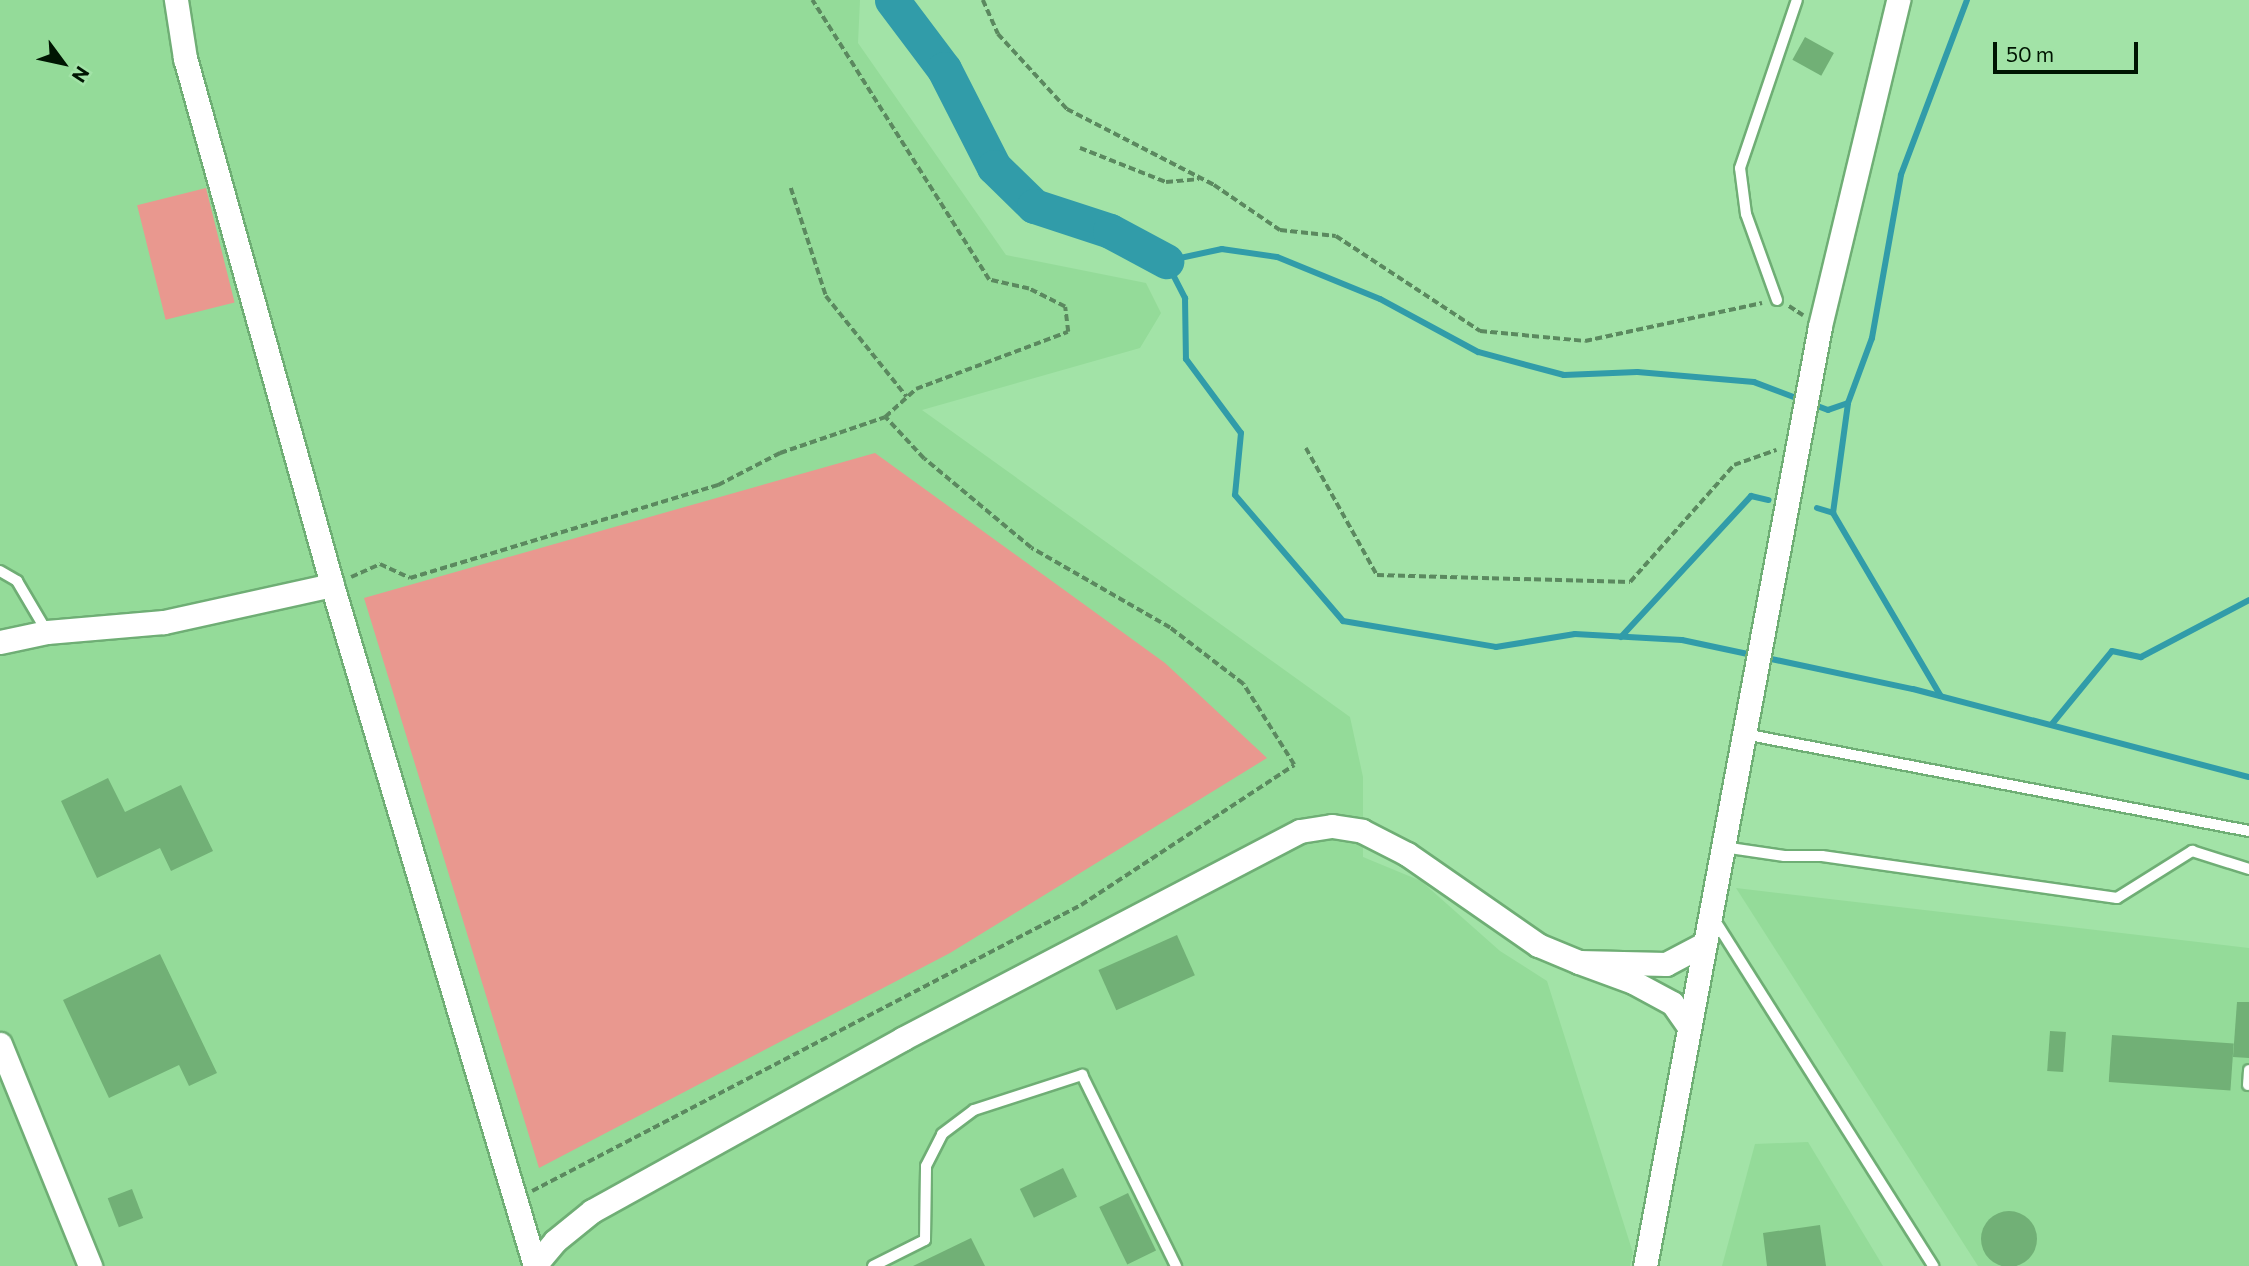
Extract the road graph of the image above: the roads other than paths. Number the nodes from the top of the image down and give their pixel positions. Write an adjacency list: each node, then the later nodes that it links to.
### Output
1 (176, 0): 8 (street)
2 (1797, 0): 6 (lane)
3 (1898, 0): 5 (street)
4 (1906, 0): 5 (street)
5 (1881, 61): 11 (street)
6 (1777, 300)
7 (0, 572): 9 (lane)
8 (332, 585): 9 (street); 23 (street)
9 (47, 632): 10 (street)
10 (0, 642)
11 (1744, 734): 12 (lane); 13 (street)
12 (2249, 831)
13 (1723, 847): 14 (lane); 15 (street)
14 (2249, 869)
15 (1710, 914): 16 (street); 27 (lane)
16 (1704, 944): 17 (street); 18 (street)
17 (1578, 962): 18 (street); 23 (street)
18 (1689, 1027): 26 (street)
19 (0, 1044): 22 (street)
20 (2249, 1070): 21 (lane)
21 (2248, 1085)
22 (90, 1266)
23 (535, 1266)
24 (873, 1266): 25 (lane)
25 (1176, 1266)
26 (1645, 1266)
27 (1933, 1266)

